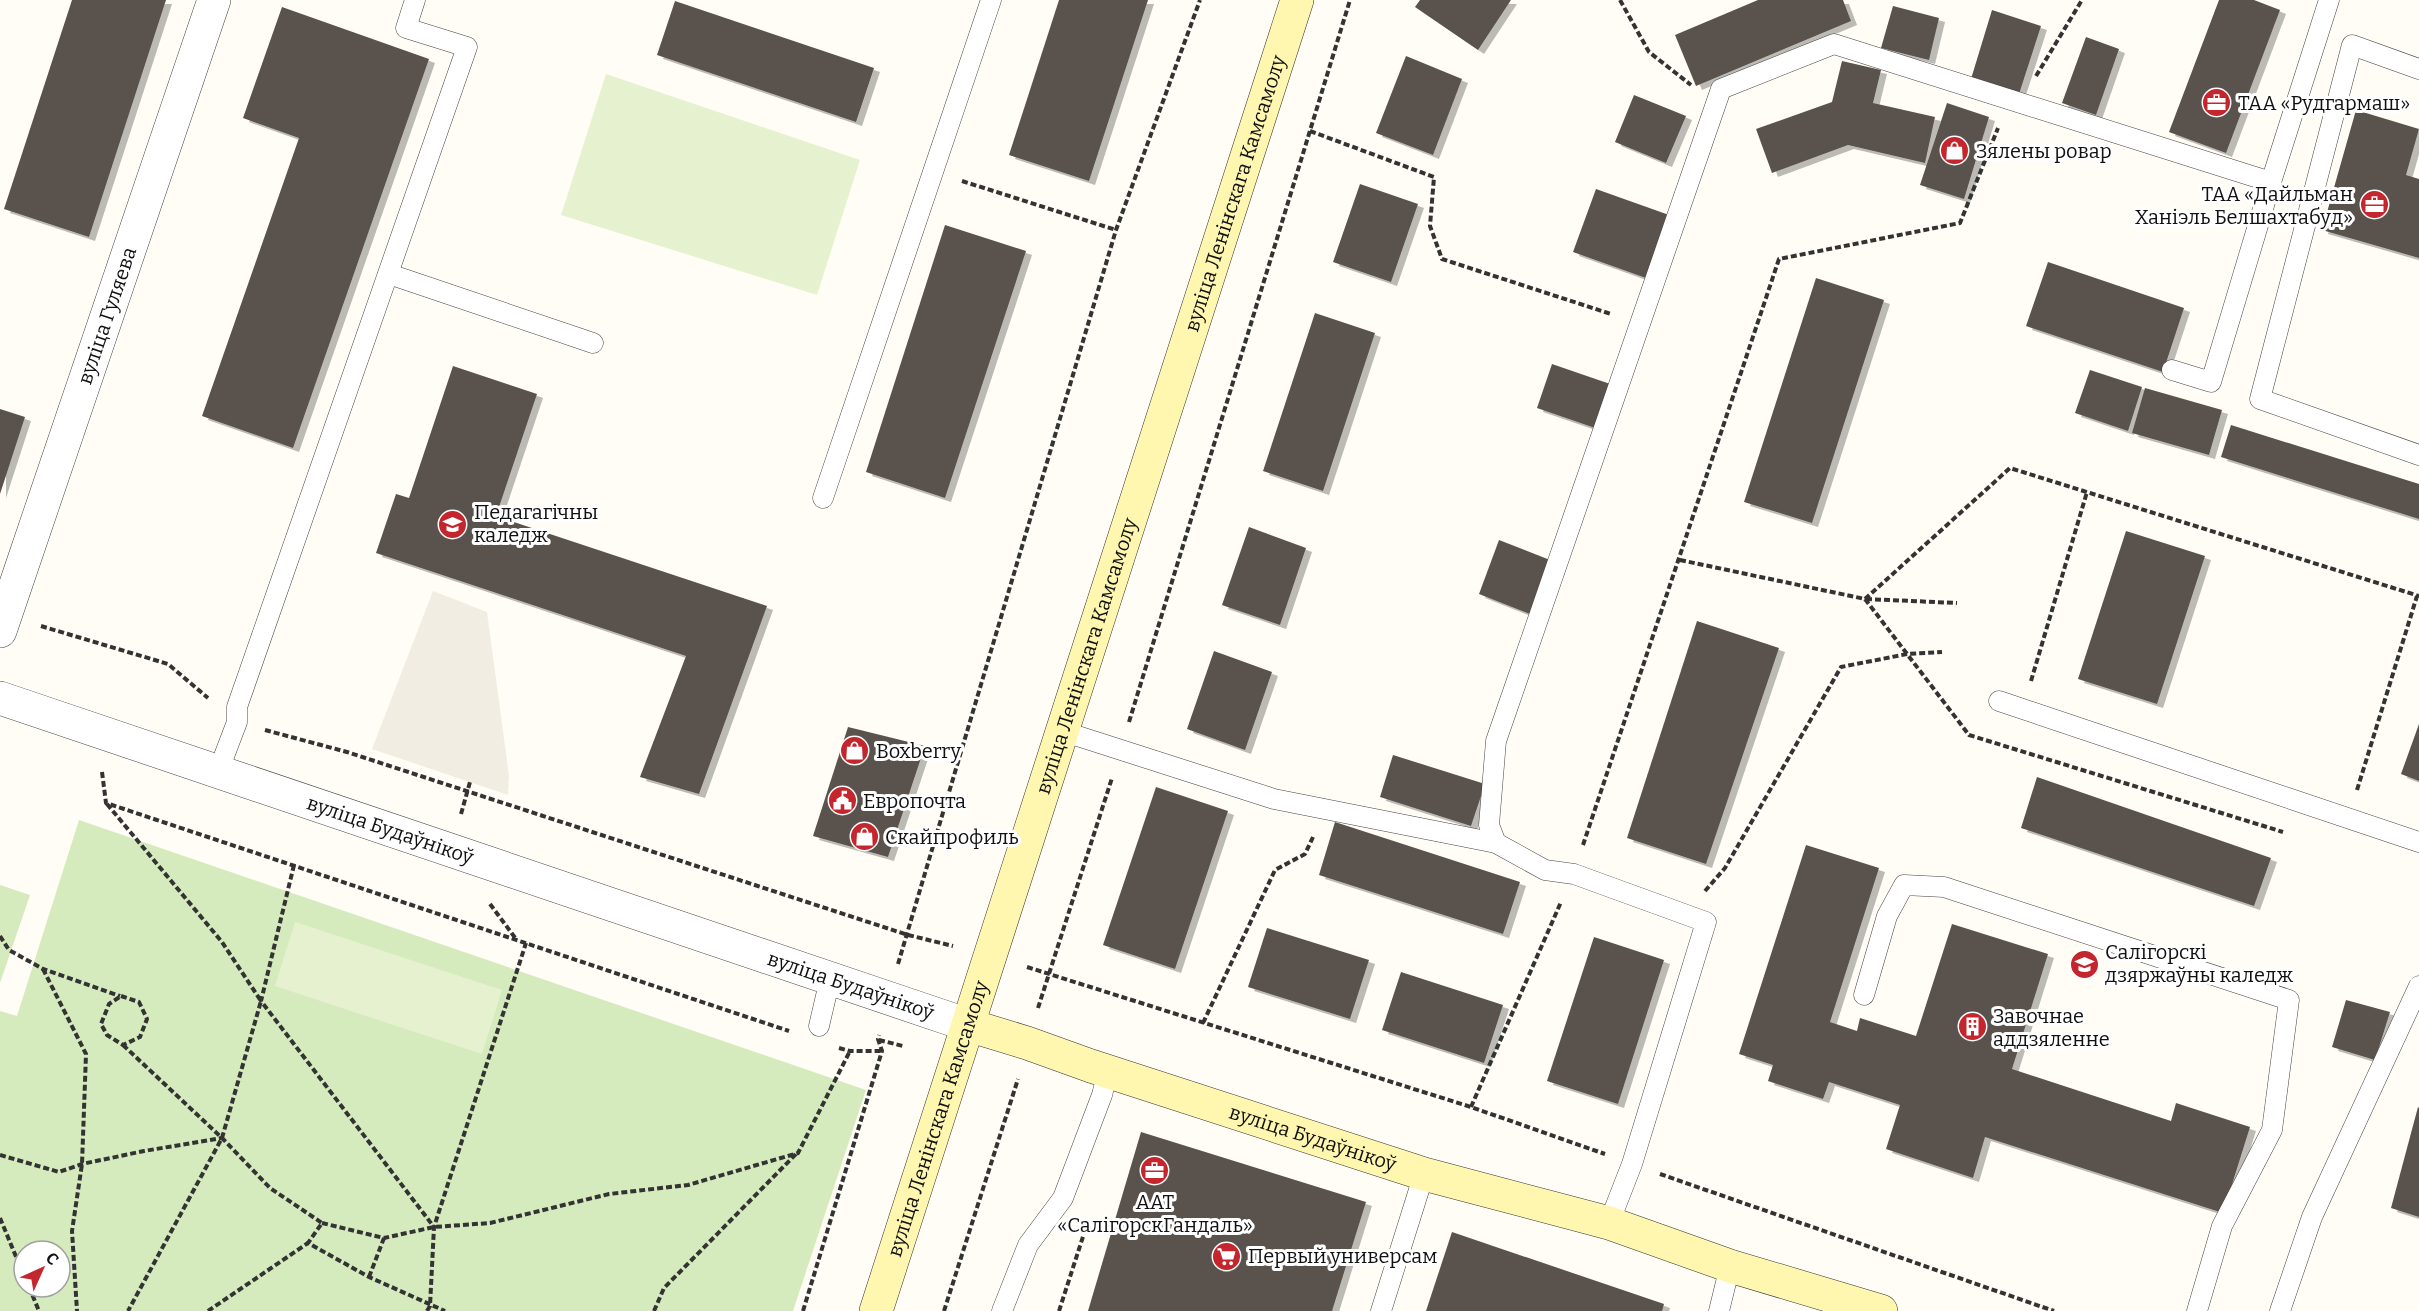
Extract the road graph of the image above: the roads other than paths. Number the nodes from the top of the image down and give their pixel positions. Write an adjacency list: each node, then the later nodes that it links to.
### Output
1 (214, 0): 13 (street, вуліца Гуляева)
2 (415, 0): 8 (lane)
3 (992, 0): 12 (lane)
4 (1297, 0): 16 (main road, вуліца Ленінскага Камсамолу)
5 (2329, 0): 7 (lane)
6 (2419, 69): 11 (lane)
7 (2271, 182): 10 (lane); 19 (lane)
8 (389, 274): 9 (lane); 17 (lane)
9 (593, 343)
10 (2172, 370)
11 (2419, 455)
12 (823, 498)
13 (3, 623)
14 (0, 698): 17 (street, вуліца Будаўнікоў)
15 (1999, 701): 18 (lane)
16 (1062, 731): 19 (lane); 23 (main road, вуліца Ленінскага Камсамолу)
17 (218, 772): 20 (street, вуліца Будаўнікоў)
18 (2419, 842)
19 (1496, 843): 27 (lane)
20 (830, 979): 23 (street, вуліца Будаўнікоў); 24 (lane)
21 (2419, 986): 35 (lane)
22 (1863, 995): 34 (lane)
23 (968, 1025): 25 (main road, вуліца Будаўнікоў); 29 (main road, вуліца Ленінскага Камсамолу)
24 (819, 1026)
25 (1108, 1071): 26 (main road, вуліца Будаўнікоў); 30 (lane)
26 (1424, 1174): 27 (main road, вуліца Будаўнікоў); 31 (lane)
27 (1609, 1223): 28 (main road, вуліца Будаўнікоў)
28 (1730, 1266): 32 (lane); 33 (main road, вуліца Будаўнікоў)
29 (876, 1311)
30 (1002, 1311)
31 (1381, 1311)
32 (1719, 1311)
33 (1881, 1311)
34 (2197, 1311)
35 (2280, 1311)

